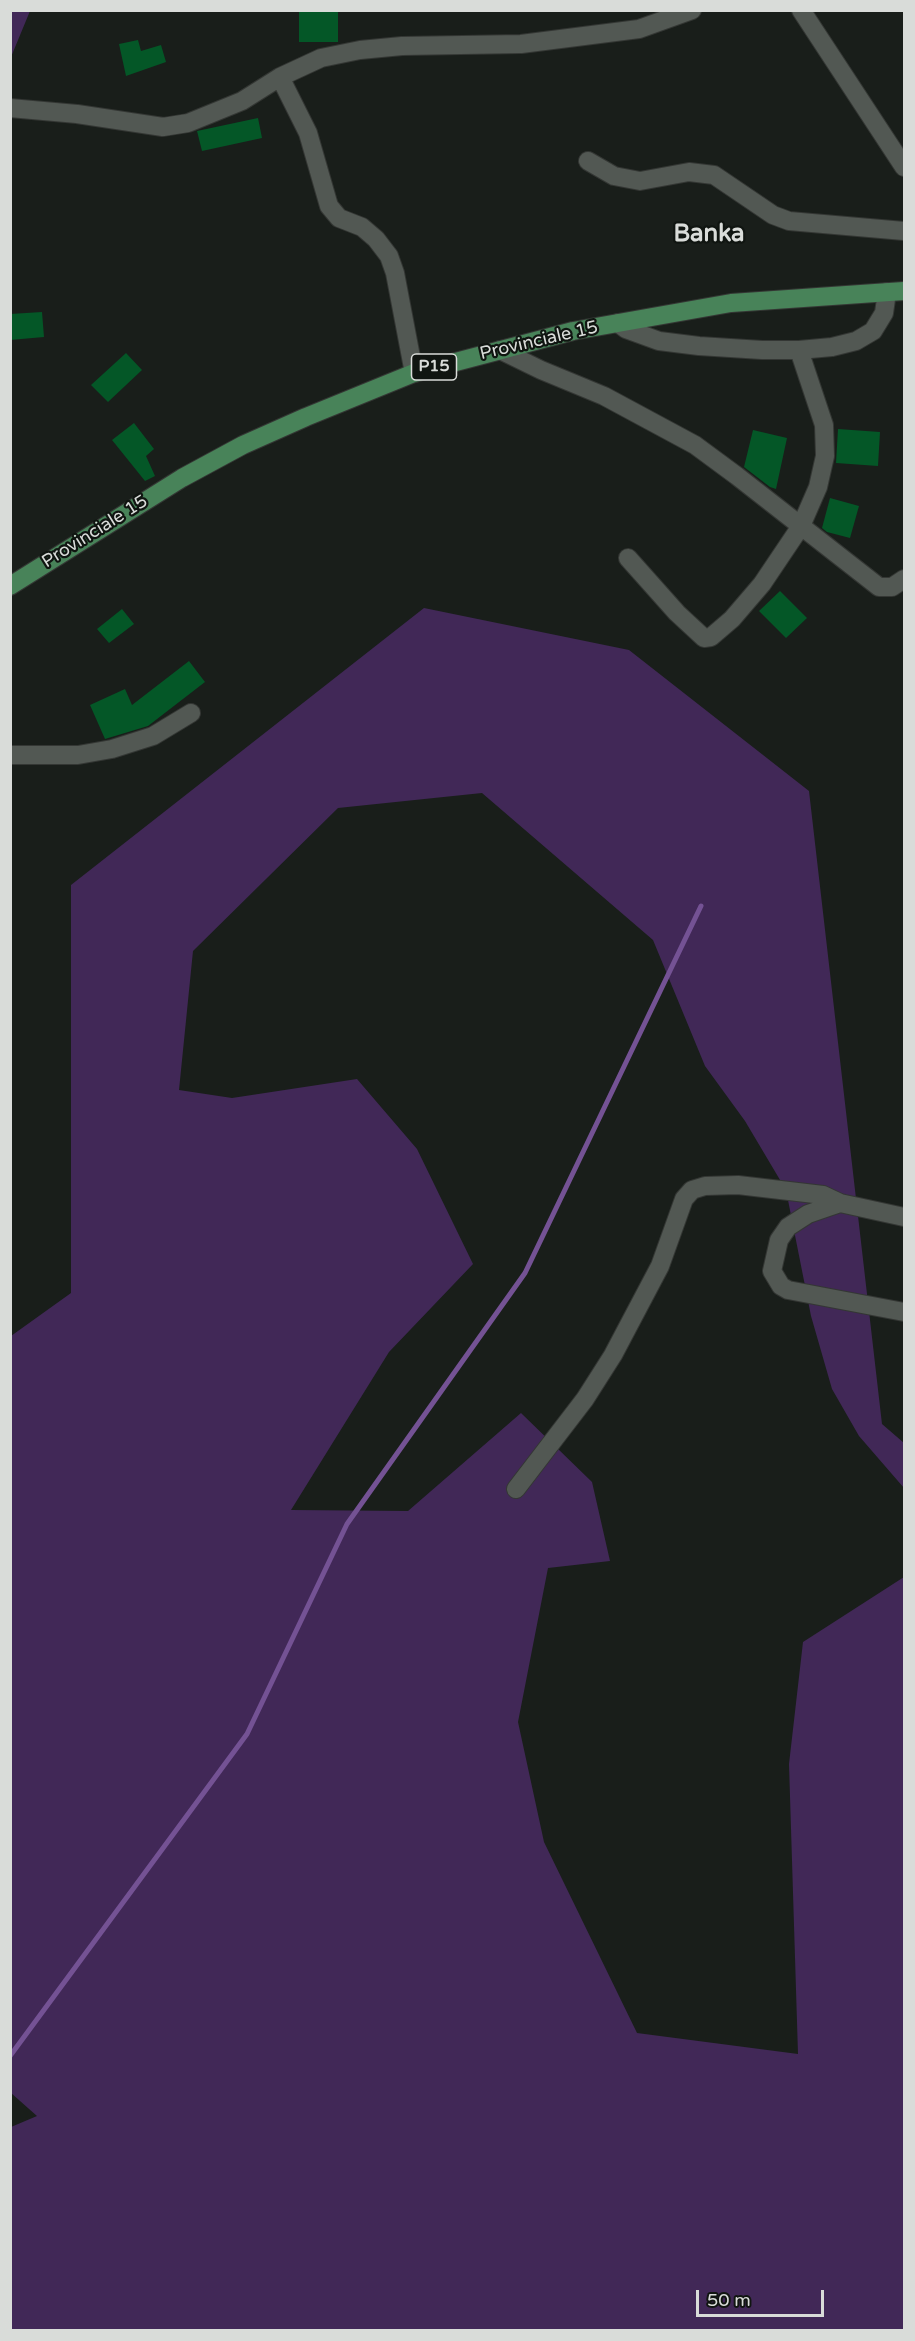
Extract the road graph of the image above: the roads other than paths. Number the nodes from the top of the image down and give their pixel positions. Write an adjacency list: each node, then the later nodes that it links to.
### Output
1 (692, 10): 3 (street)
2 (801, 10): 6 (street)
3 (280, 77): 4 (street); 12 (street)
4 (10, 108)
5 (588, 161): 7 (street)
6 (904, 167)
7 (904, 231)
8 (896, 292): 9 (main road, Provinciale 15 / P15); 11 (street)
9 (618, 323): 10 (main road, Provinciale 15 / P15); 11 (street)
10 (500, 350): 12 (main road, Provinciale 15 / P15); 13 (street)
11 (799, 350): 13 (street)
12 (414, 373): 16 (main road, Provinciale 15 / P15)
13 (801, 526): 14 (street); 15 (street)
14 (628, 558)
15 (904, 579)
16 (10, 586)
17 (191, 713): 18 (street)
18 (10, 755)
19 (840, 1203): 20 (street); 21 (street); 22 (street)
20 (904, 1217)
21 (904, 1312)
22 (516, 1489)

